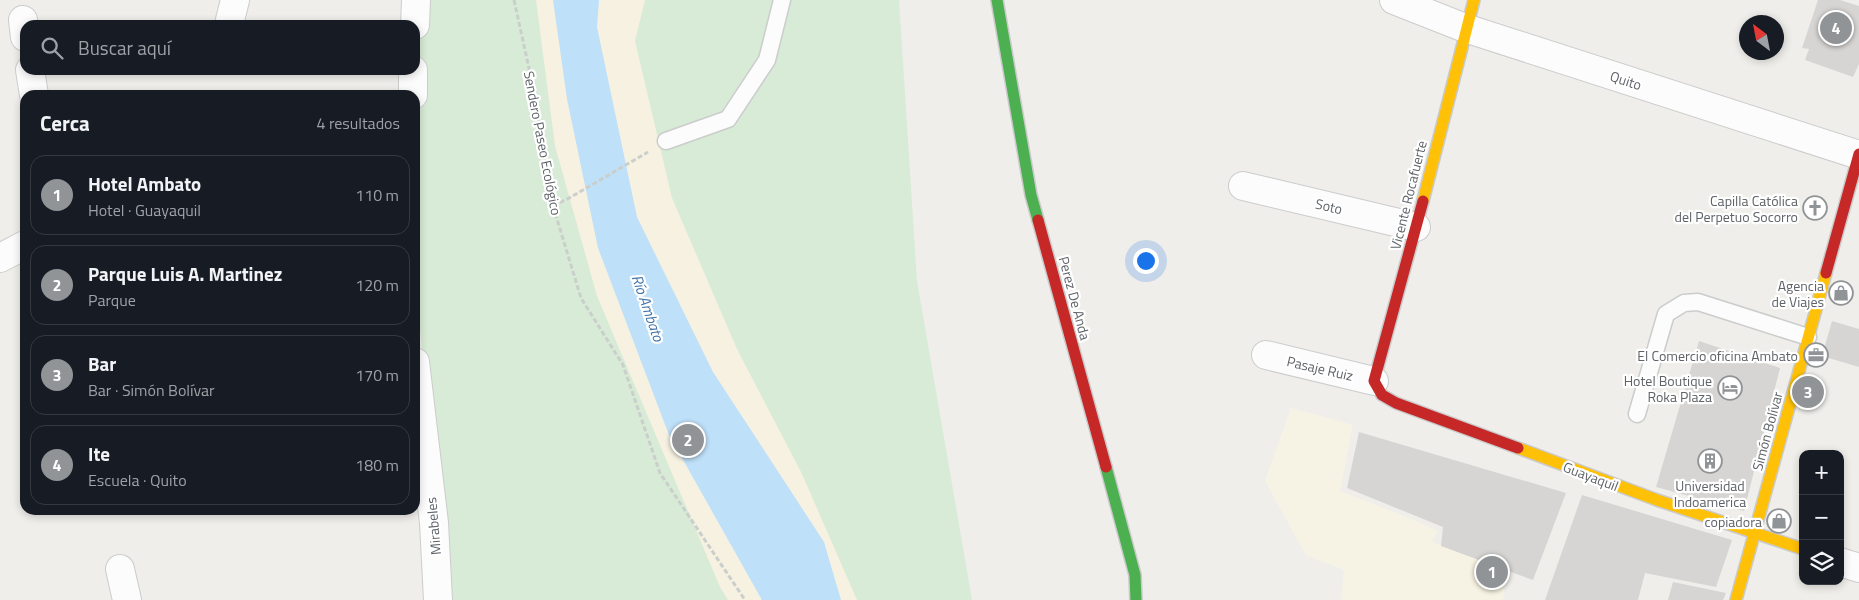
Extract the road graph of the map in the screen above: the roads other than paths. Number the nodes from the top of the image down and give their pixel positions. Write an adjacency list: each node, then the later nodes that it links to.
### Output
1 (416, 0): 6 (street)
2 (782, 0): 12 (lane)
3 (997, 0): 30 (street, Perez De Anda)
4 (1394, 0): 7 (street, Quito)
5 (1474, 0): 7 (street, Vicente Rocafuerte)
6 (415, 20)
7 (1466, 28): 13 (street, Quito); 15 (street, Vicente Rocafuerte)
8 (31, 75): 10 (street)
9 (414, 75): 11 (street)
10 (33, 90)
11 (413, 90)
12 (666, 141)
13 (1859, 155): 18 (street, Simón Bolívar)
14 (1243, 186): 15 (street, Soto)
15 (1416, 227): 20 (street, Vicente Rocafuerte)
16 (20, 248): 17 (street)
17 (0, 258)
18 (1808, 337): 22 (lane); 23 (street, Simón Bolívar)
19 (1266, 355): 20 (street, Pasaje Ruiz)
20 (1378, 388): 23 (street, Guayaquil)
21 (420, 404): 29 (street, Mirabeles)
22 (1637, 414)
23 (1755, 533): 24 (street, Guayaquil); 31 (street, Simón Bolívar)
24 (1799, 548)
25 (1844, 563): 26 (street)
26 (1859, 568)
27 (120, 569): 28 (street)
28 (127, 600)
29 (438, 600)
30 (1136, 600)
31 (1736, 600)

